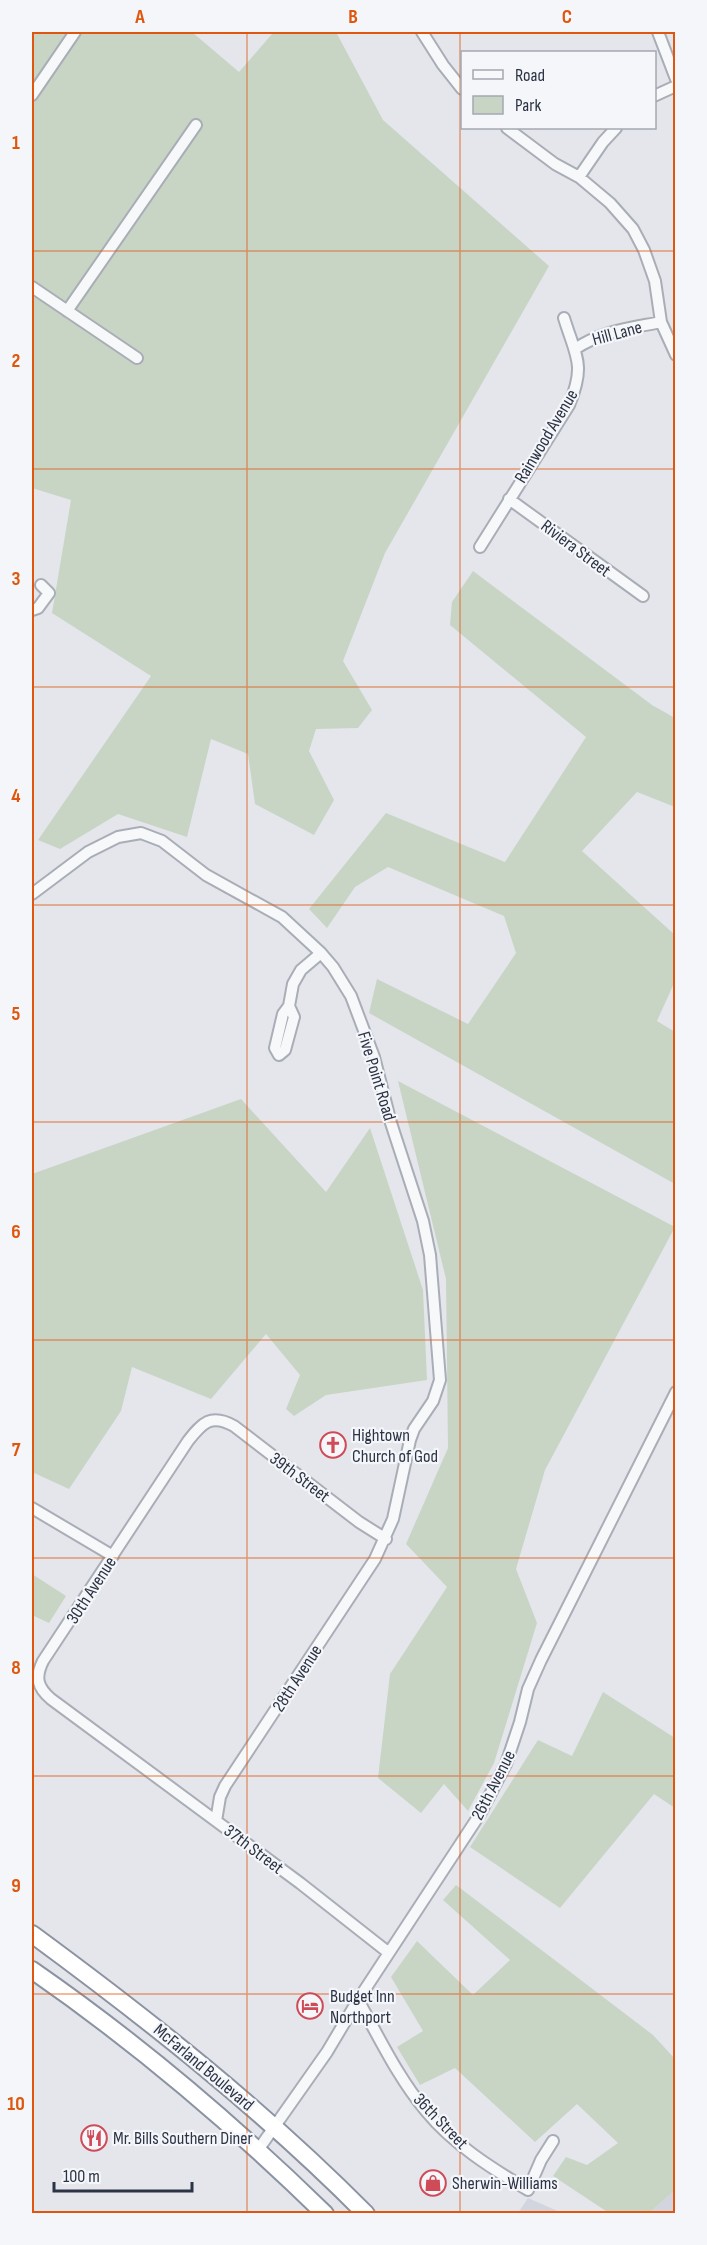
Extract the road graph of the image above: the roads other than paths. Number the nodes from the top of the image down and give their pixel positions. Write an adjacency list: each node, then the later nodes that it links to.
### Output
1 (75, 32): 7 (street)
2 (422, 32): 6 (street)
3 (658, 32): 4 (street)
4 (675, 79)
5 (675, 86): 8 (street)
6 (461, 88)
7 (32, 95)
8 (656, 95)
9 (196, 125): 14 (street)
10 (508, 129): 12 (street)
11 (615, 129): 12 (street)
12 (579, 177): 16 (street)
13 (32, 287): 14 (street)
14 (67, 311): 19 (street)
15 (564, 318): 17 (street, Rainwood Avenue)
16 (661, 322): 17 (street, Hill Lane); 18 (street)
17 (575, 348): 20 (street, Rainwood Avenue)
18 (675, 355)
19 (136, 358)
20 (508, 499): 21 (street, Rainwood Avenue); 23 (street, Riviera Street)
21 (480, 547)
22 (41, 585): 24 (street)
23 (643, 596)
24 (32, 610)
25 (32, 894): 26 (street, Five Point Road)
26 (321, 953): 27 (street); 31 (street, Five Point Road)
27 (278, 1058)
28 (675, 1392): 36 (street, 26th Avenue)
29 (213, 1419): 31 (street, 39th Street); 32 (street, 30th Avenue)
30 (32, 1508): 32 (street)
31 (386, 1539): 34 (street, 28th Avenue)
32 (113, 1556): 33 (street, 30th Avenue)
33 (118, 1748): 34 (street, 37th Street)
34 (216, 1821): 36 (street, 37th Street)
35 (32, 1934): 39 (highway, McFarland Boulevard)
36 (388, 1953): 38 (street, 26th Avenue)
37 (32, 1970): 41 (highway, McFarland Boulevard)
38 (358, 2000): 39 (street, 26th Avenue); 40 (street, 36th Street)
39 (274, 2127): 41 (street, 26th Avenue); 43 (highway, McFarland Boulevard)
40 (553, 2141)
41 (258, 2150): 42 (highway, McFarland Boulevard)
42 (324, 2214)
43 (366, 2214)

